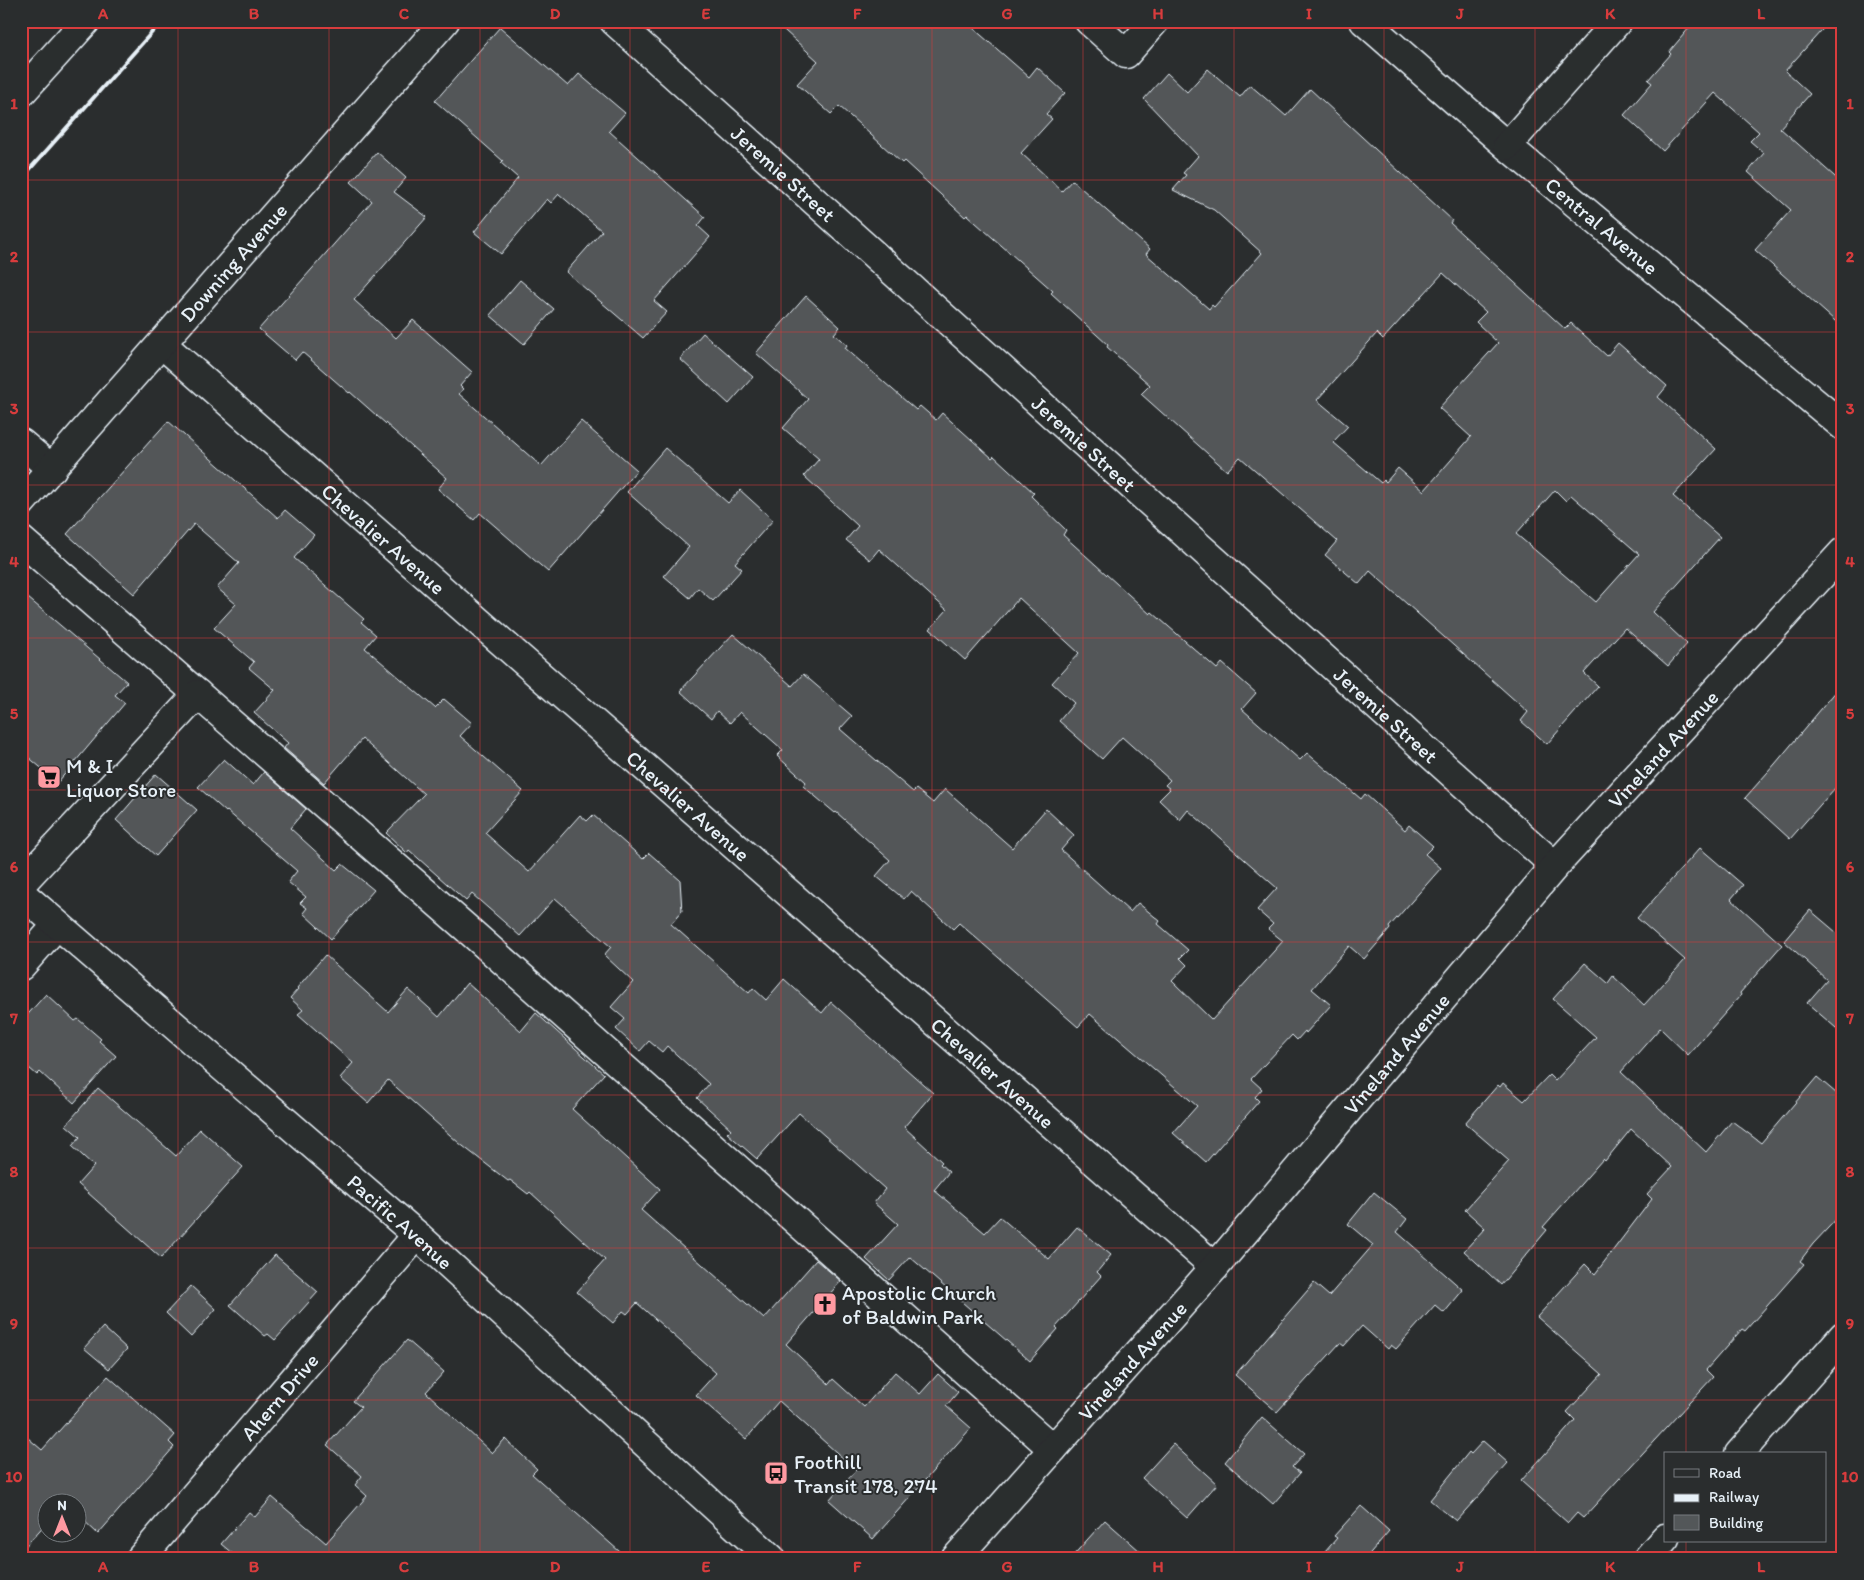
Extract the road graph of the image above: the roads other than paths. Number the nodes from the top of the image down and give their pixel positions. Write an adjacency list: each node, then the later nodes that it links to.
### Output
1 (86, 21): 8 (street)
2 (445, 21): 10 (street, Downing Avenue)
3 (614, 21): 18 (street, Jeremie Street)
4 (1089, 21): 5 (street)
5 (1155, 21)
6 (1364, 21): 9 (street, Central Avenue)
7 (1618, 21): 9 (street)
8 (21, 93)
9 (1507, 146): 11 (street, Central Avenue)
10 (162, 344): 13 (street, Downing Avenue); 24 (street, Chevalier Avenue)
11 (1843, 426)
12 (21, 443): 13 (street)
13 (52, 469): 14 (street, Downing Avenue)
14 (21, 503)
15 (21, 540): 17 (street)
16 (1843, 552): 18 (street, Vineland Avenue)
17 (198, 694): 19 (street); 26 (street)
18 (1555, 866): 24 (street, Vineland Avenue)
19 (21, 884)
20 (21, 894): 21 (street, Pacific Avenue)
21 (57, 925): 22 (street); 23 (street, Pacific Avenue)
22 (21, 966)
23 (417, 1235): 29 (street, Ahern Drive); 30 (street, Pacific Avenue)
24 (1215, 1267): 26 (street, Vineland Avenue)
25 (1843, 1336): 27 (street)
26 (1053, 1449): 31 (street, Vineland Avenue)
27 (1741, 1452)
28 (1664, 1539): 32 (street)
29 (140, 1559)
30 (772, 1559)
31 (955, 1559)
32 (1647, 1559)

